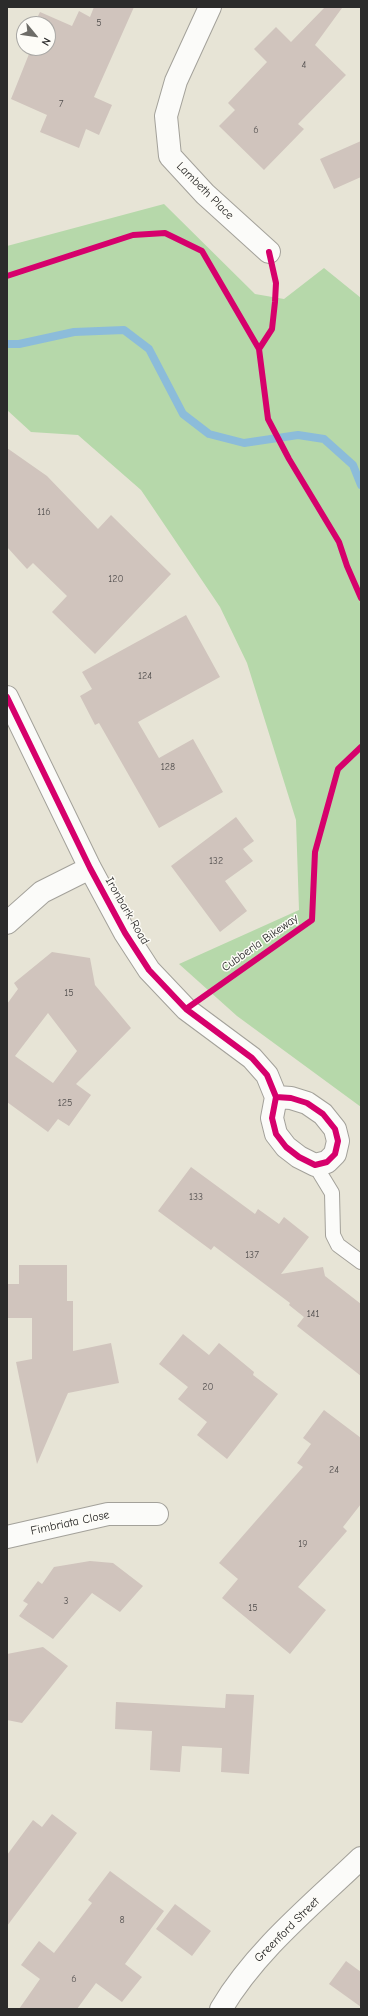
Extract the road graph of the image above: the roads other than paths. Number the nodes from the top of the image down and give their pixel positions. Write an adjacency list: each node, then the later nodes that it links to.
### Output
1 (210, 7): 2 (street, Lambeth Place)
2 (269, 252)
3 (7, 697): 4 (street, Ironbark Road)
4 (90, 868): 5 (street); 6 (street, Ironbark Road)
5 (7, 923)
6 (276, 1097): 7 (street); 7 (street)
7 (315, 1164): 8 (lane)
8 (361, 1262)
9 (157, 1514): 10 (street, Fimbriata Close)
10 (7, 1536)
11 (361, 1858): 12 (street, Greenford Street)
12 (221, 2009)

